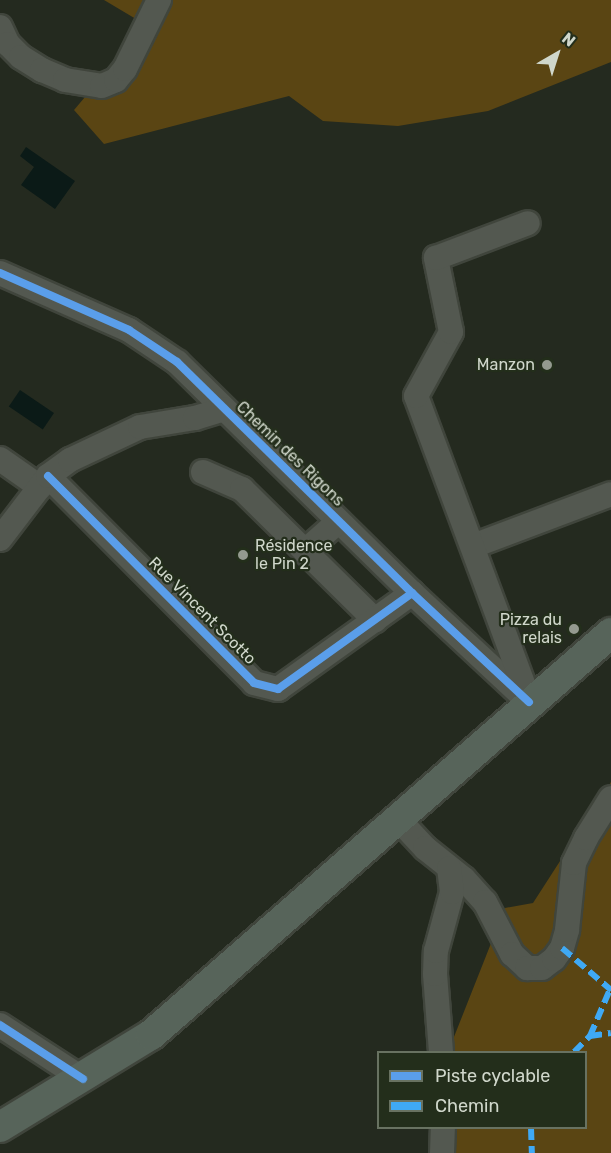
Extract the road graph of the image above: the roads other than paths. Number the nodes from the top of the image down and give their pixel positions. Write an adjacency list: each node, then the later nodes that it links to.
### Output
1 (159, 0): 2 (street)
2 (0, 27)
3 (528, 223): 12 (street)
4 (0, 273): 5 (street, Chemin des Rigons)
5 (224, 409): 8 (street); 10 (street, Chemin des Rigons)
6 (0, 459): 8 (street, Rue Vincent Scotto)
7 (202, 472): 13 (street)
8 (44, 481): 11 (street); 15 (street, Rue Vincent Scotto)
9 (611, 494): 12 (street)
10 (339, 521): 13 (street); 14 (street, Chemin des Rigons)
11 (0, 539)
12 (473, 546): 17 (street)
13 (305, 551): 15 (street)
14 (412, 593): 15 (street, Rue Vincent Scotto); 17 (street, Chemin des Rigons)
15 (375, 620)
16 (611, 633): 17 (main road)
17 (530, 702): 19 (main road)
18 (611, 798): 20 (street)
19 (398, 819): 20 (street); 23 (main road)
20 (449, 868): 22 (street)
21 (0, 1025): 23 (street)
22 (441, 1051)
23 (82, 1079): 24 (main road)
24 (0, 1127)
25 (443, 1129): 26 (street)
26 (442, 1153)

